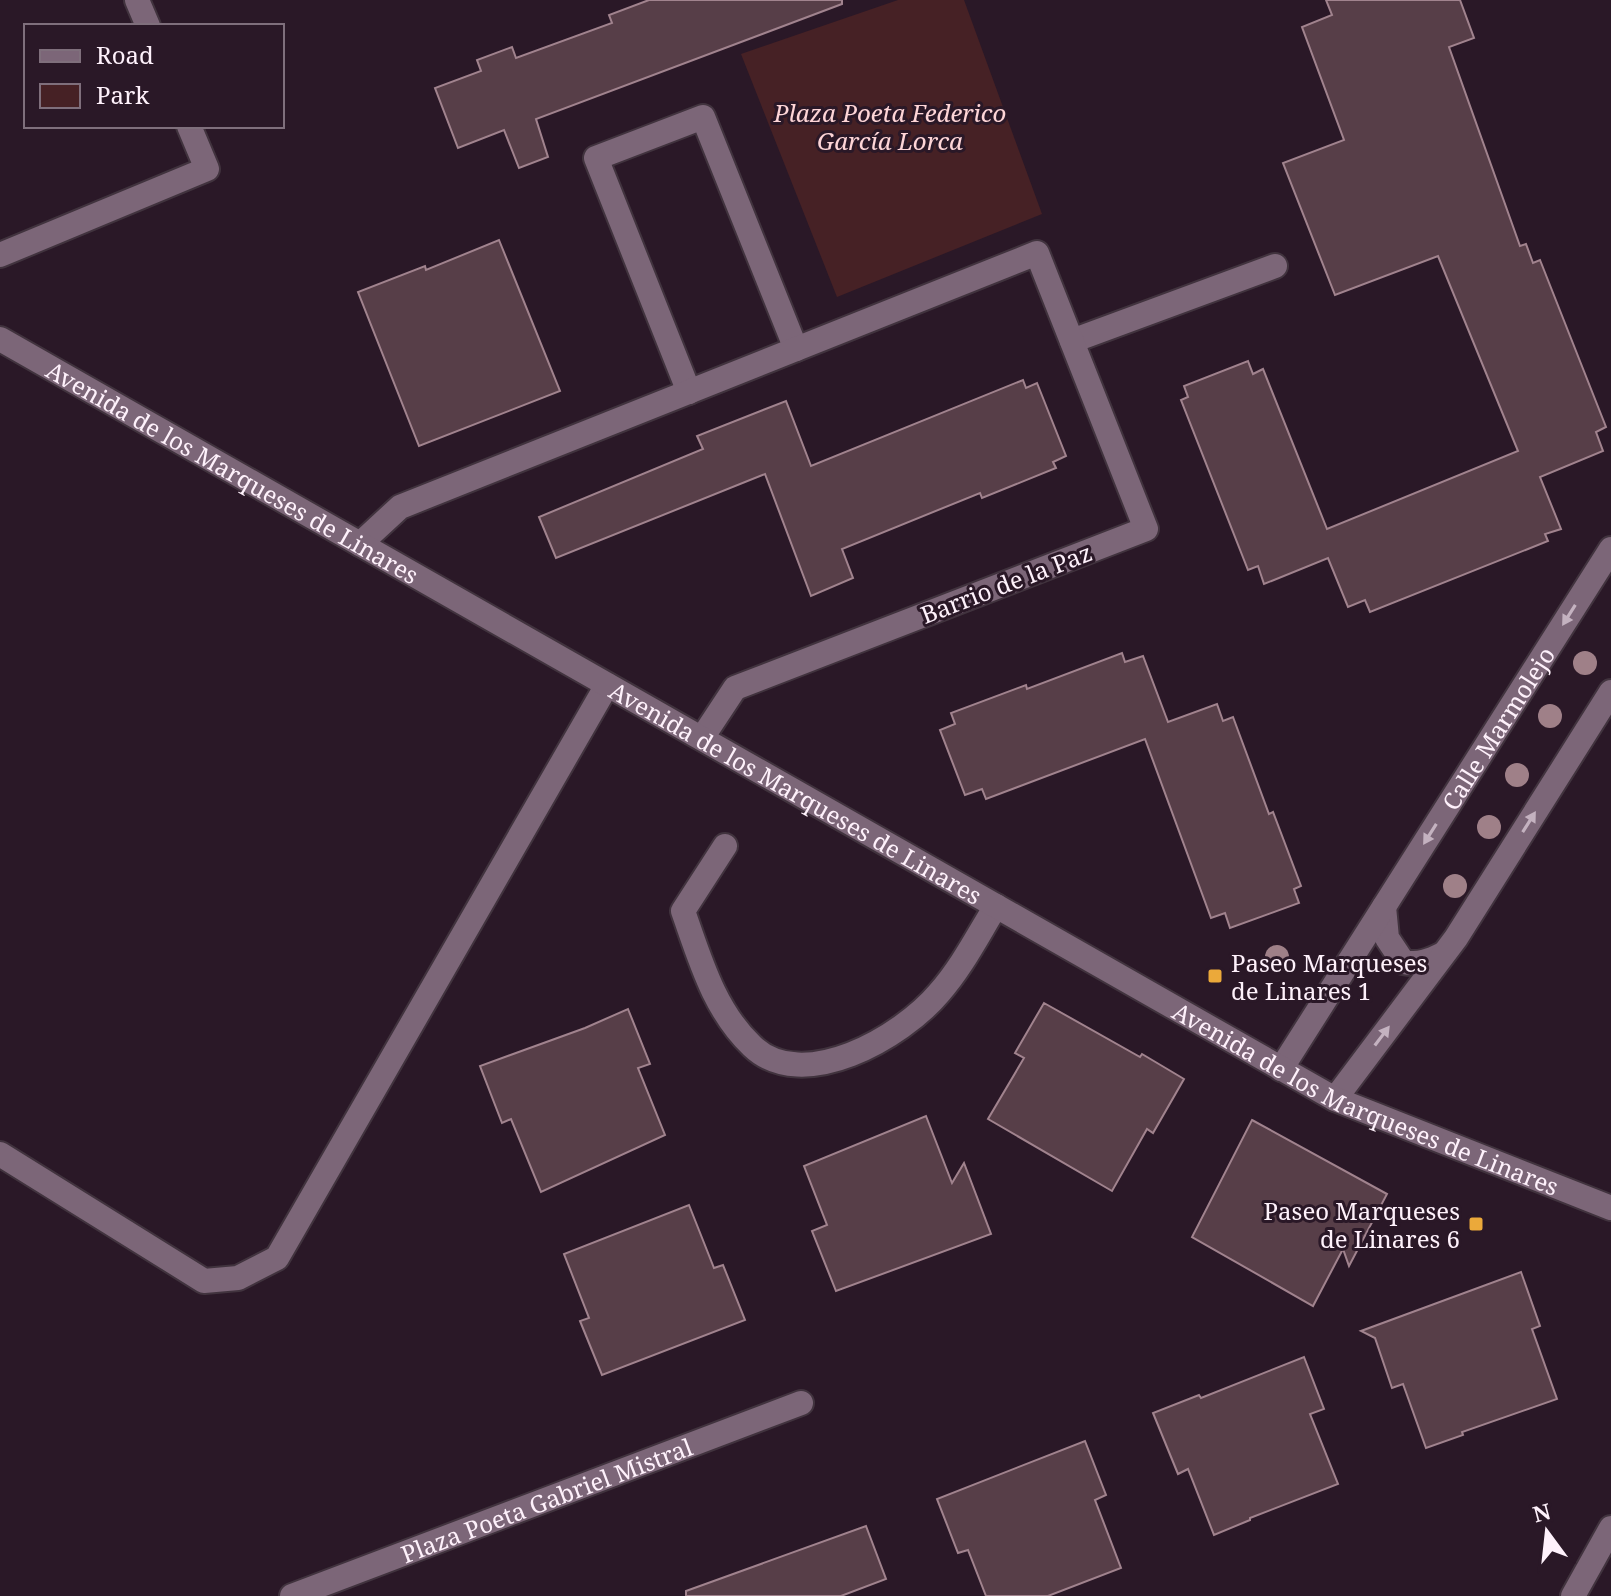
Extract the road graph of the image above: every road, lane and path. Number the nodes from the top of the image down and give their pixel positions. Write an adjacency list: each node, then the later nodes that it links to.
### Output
1 (137, 0): 2 (street)
2 (147, 24)
3 (190, 128): 4 (street)
4 (0, 255)
5 (1275, 266): 7 (street)
6 (0, 339): 10 (street, Avenida de los Marqueses de Linares)
7 (1072, 341): 8 (street, Barrio de la Paz); 14 (street, Barrio de la Paz)
8 (796, 349): 9 (street, Barrio de la Paz); 9 (street)
9 (689, 392): 10 (street, Barrio de la Paz)
10 (360, 544): 12 (street, Avenida de los Marqueses de Linares)
11 (1611, 549): 17 (street, Calle Marmolejo, one-way to 17)
12 (607, 685): 14 (street, Avenida de los Marqueses de Linares); 21 (street)
13 (1611, 692): 18 (street, one-way to 13)
14 (702, 738): 16 (street, Avenida de los Marqueses de Linares)
15 (725, 846): 16 (street)
16 (996, 906): 19 (street, Avenida de los Marqueses de Linares)
17 (1384, 907): 18 (street); 19 (street, Calle Marmolejo)
18 (1443, 954): 20 (street, one-way to 18)
19 (1281, 1069): 20 (street, Avenida de los Marqueses de Linares)
20 (1335, 1099): 22 (street, Avenida de los Marqueses de Linares)
21 (0, 1154)
22 (1611, 1208)
23 (801, 1403): 25 (street, Plaza Poeta Gabriel Mistral)
24 (1611, 1528): 26 (street)
25 (292, 1596)
26 (1573, 1596)

